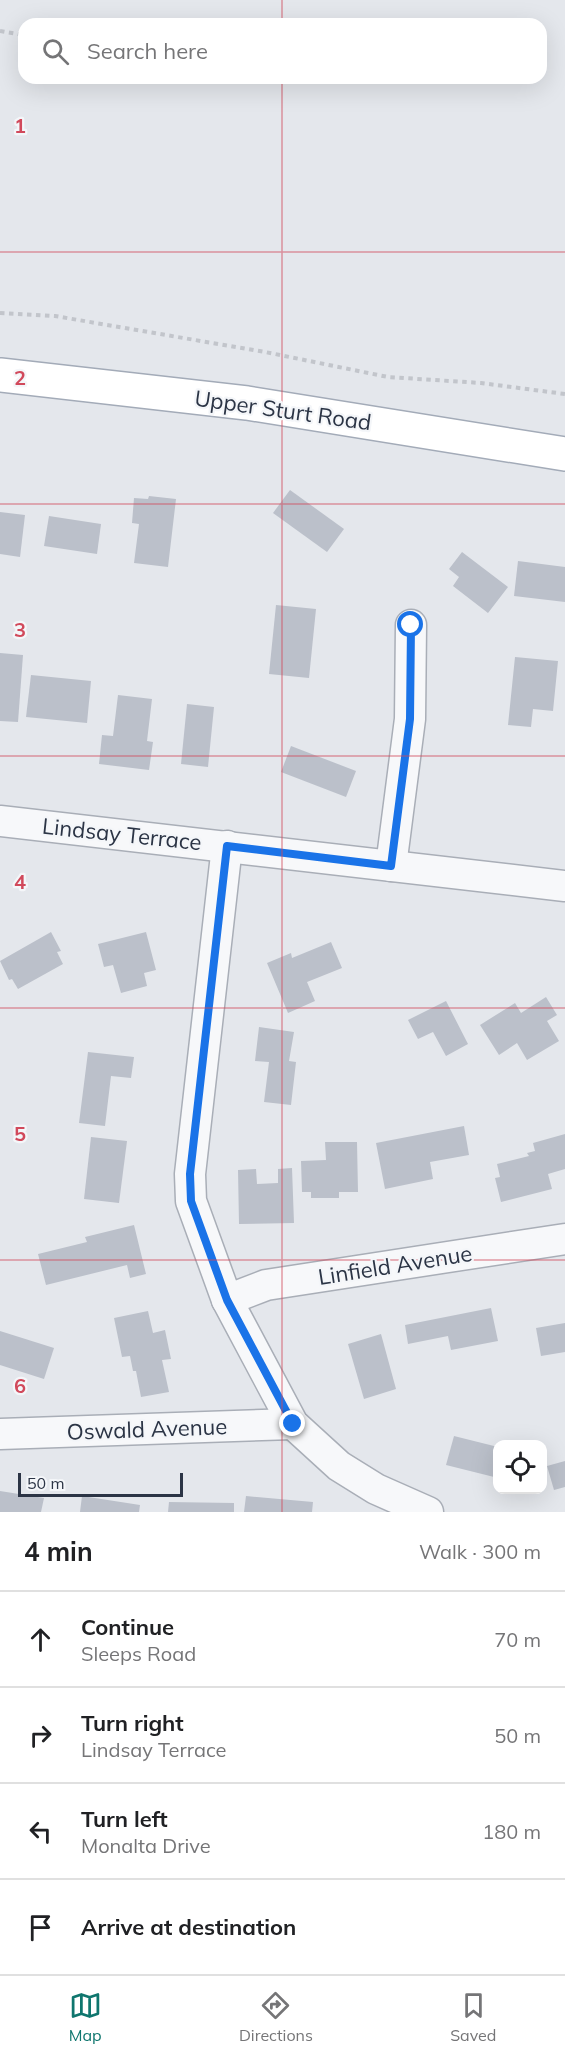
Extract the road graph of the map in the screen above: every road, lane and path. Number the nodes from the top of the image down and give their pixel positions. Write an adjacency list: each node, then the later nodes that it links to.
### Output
1 (0, 31): 2 (path)
2 (18, 34)
3 (0, 313): 5 (path)
4 (0, 375): 6 (main road, Upper Sturt Road)
5 (565, 394)
6 (565, 454)
7 (411, 625): 10 (street)
8 (0, 821): 9 (street, Lindsay Terrace)
9 (227, 846): 10 (street, Lindsay Terrace); 13 (street)
10 (391, 866): 11 (street, Lindsay Terrace)
11 (565, 886)
12 (565, 1239): 13 (street, Linfield Avenue)
13 (227, 1300): 14 (street)
14 (293, 1424): 15 (street, Oswald Avenue); 16 (street)
15 (0, 1434)
16 (428, 1512)

